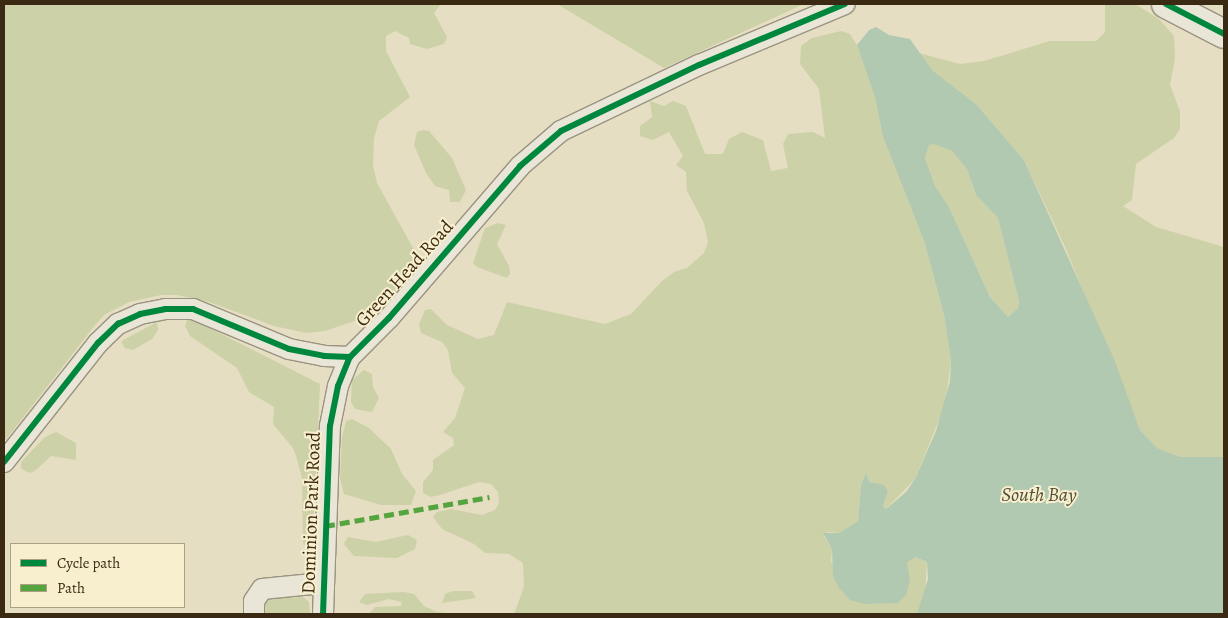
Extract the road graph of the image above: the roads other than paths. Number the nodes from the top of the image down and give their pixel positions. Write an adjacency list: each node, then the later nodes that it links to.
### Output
1 (845, 4): 4 (street, Green Head Road)
2 (1166, 4): 3 (street)
3 (1224, 34)
4 (350, 357): 5 (street); 6 (street, Dominion Park Road)
5 (4, 462)
6 (323, 583): 7 (street); 8 (street, Dominion Park Road)
7 (254, 614)
8 (323, 614)

